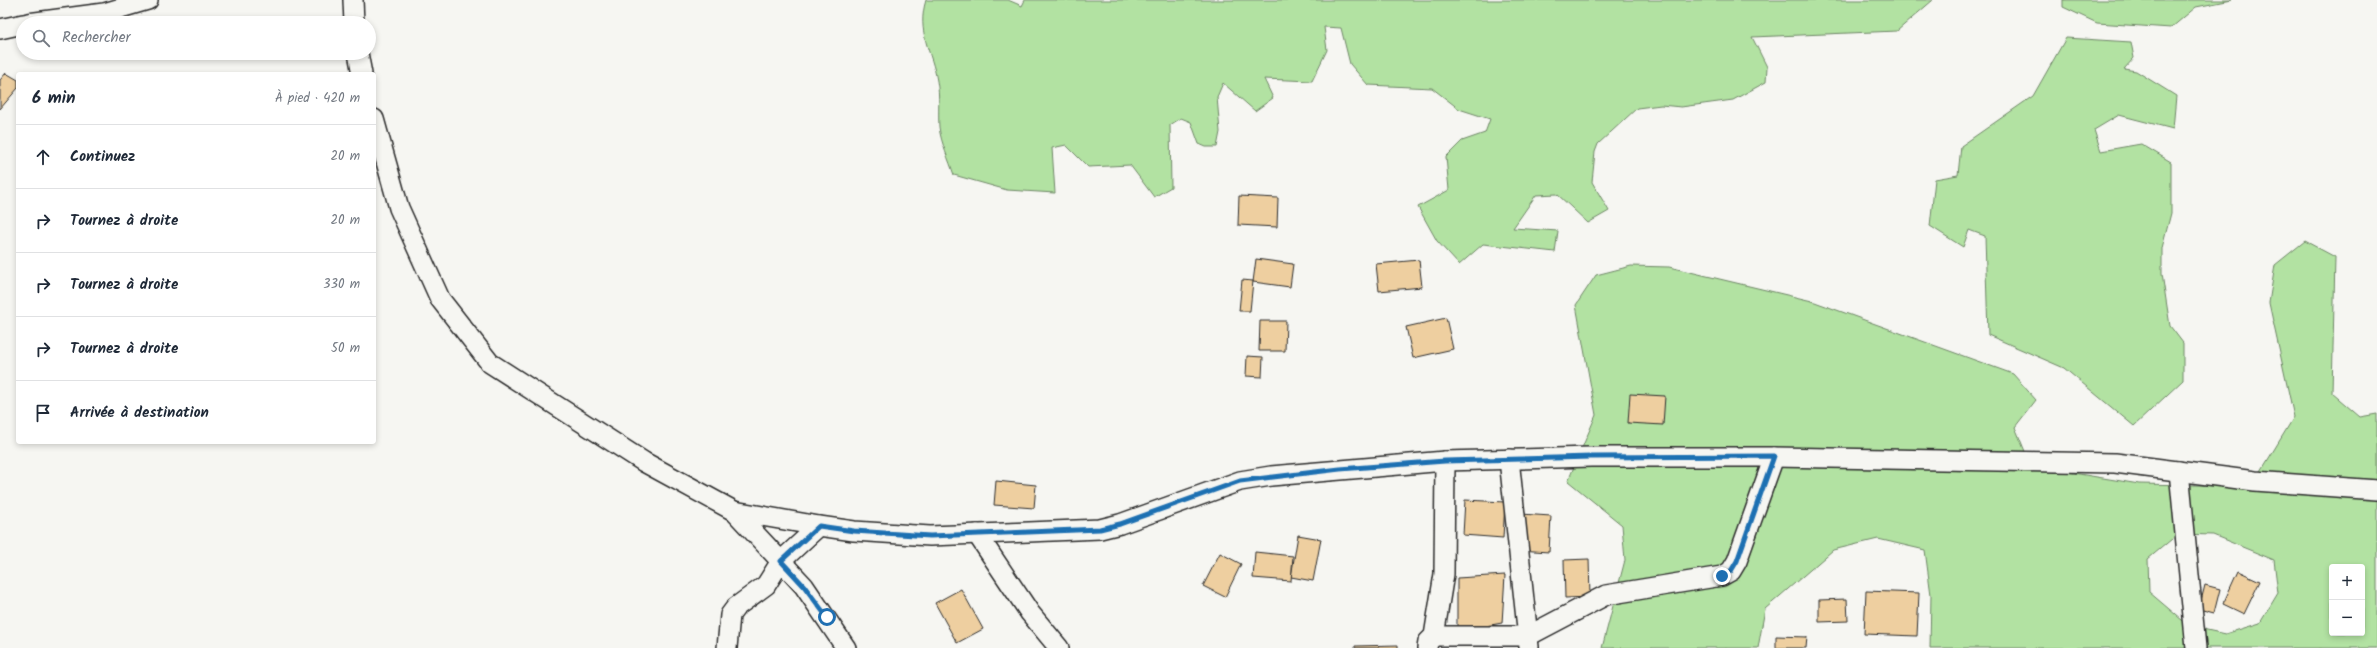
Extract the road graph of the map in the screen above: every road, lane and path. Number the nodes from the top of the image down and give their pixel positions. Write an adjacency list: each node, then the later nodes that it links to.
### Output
1 (148, 0): 3 (street)
2 (353, 0): 4 (street)
3 (81, 16)
4 (354, 16)
5 (16, 26): 6 (street)
6 (0, 29)
7 (359, 60): 8 (street)
8 (362, 72)
9 (376, 126): 15 (street)
10 (1774, 456): 11 (street); 13 (street); 20 (street)
11 (1509, 459): 12 (street); 20 (street)
12 (1445, 461): 17 (street); 19 (street)
13 (2179, 471): 14 (street); 24 (street)
14 (2377, 490)
15 (734, 511): 16 (street); 18 (street)
16 (819, 526): 17 (street); 18 (street)
17 (977, 534): 23 (street)
18 (781, 561): 21 (street); 22 (street)
19 (1431, 642): 20 (street)
20 (1529, 642)
21 (727, 648)
22 (846, 648)
23 (1059, 648)
24 (2196, 648)

